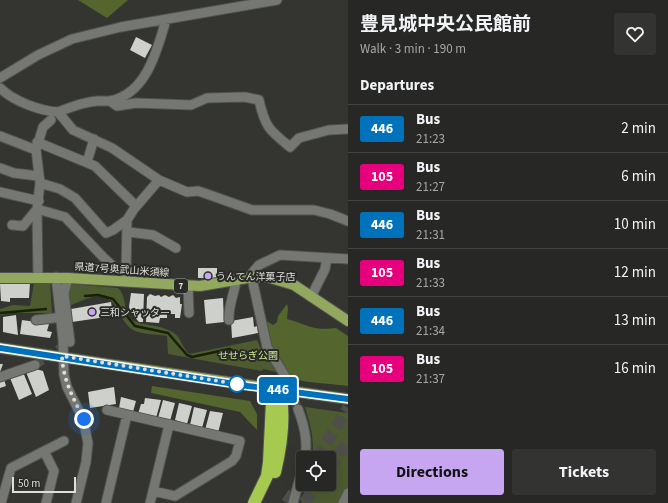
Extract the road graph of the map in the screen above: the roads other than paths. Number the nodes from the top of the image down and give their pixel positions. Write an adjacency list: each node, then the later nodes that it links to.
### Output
1 (277, 0): 2 (street)
2 (166, 20): 3 (street); 5 (street)
3 (0, 78)
4 (0, 88): 6 (street)
5 (110, 101): 6 (street); 8 (street)
6 (58, 112): 10 (street)
7 (51, 120): 11 (street)
8 (348, 129)
9 (0, 136): 11 (street)
10 (94, 139): 12 (street); 15 (street)
11 (36, 146): 12 (street); 14 (street)
12 (87, 162): 18 (street)
13 (0, 168): 14 (street)
14 (39, 180): 17 (street); 19 (street)
15 (159, 180): 18 (street); 20 (street)
16 (0, 192): 17 (street)
17 (38, 205): 21 (street); 26 (street); 27 (street)
18 (136, 206): 19 (street)
19 (127, 220): 22 (street)
20 (348, 221)
21 (12, 225)
22 (128, 232): 23 (street); 26 (street)
23 (176, 248)
24 (327, 258): 25 (street); 28 (street); 34 (street)
25 (348, 259)
26 (127, 276): 31 (main road, 県道7号奥武山米須線 / 7); 33 (main road, 県道7号奥武山米須線 / 7)
27 (38, 277): 29 (main road, 県道7号奥武山米須線 / 7); 30 (main road, 県道7号奥武山米須線 / 7)
28 (253, 277): 32 (main road, 県道7号奥武山米須線 / 7); 34 (main road, 県道7号奥武山米須線 / 7); 44 (street)
29 (0, 278)
30 (56, 278): 31 (main road, 県道7号奥武山米須線 / 7); 42 (street)
31 (68, 278): 40 (street)
32 (236, 281): 33 (main road, 県道7号奥武山米須線 / 7); 38 (street)
33 (188, 286): 35 (street)
34 (310, 297): 39 (main road, 県道7号奥武山米須線 / 7)
35 (189, 313)
36 (54, 318): 37 (street)
37 (36, 320)
38 (229, 320)
39 (348, 321)
40 (70, 342)
41 (0, 348): 42 (main road)
42 (62, 356): 46 (main road); 60 (street)
43 (35, 365): 45 (street)
44 (285, 376)
45 (0, 377)
46 (280, 390): 47 (main road); 63 (highway); 64 (highway)
47 (348, 399)
48 (298, 409): 54 (street)
49 (107, 410): 50 (street)
50 (128, 415): 51 (street); 61 (street)
51 (169, 425): 55 (street); 55 (street)
52 (64, 441): 53 (street)
53 (44, 451): 58 (street); 59 (street)
54 (305, 451)
55 (153, 491): 62 (street)
56 (296, 491): 65 (street)
57 (348, 493): 66 (street)
58 (1, 503)
59 (46, 503)
60 (76, 503)
61 (106, 503)
62 (150, 503)
63 (254, 503)
64 (264, 503)
65 (293, 503)
66 (343, 503)

